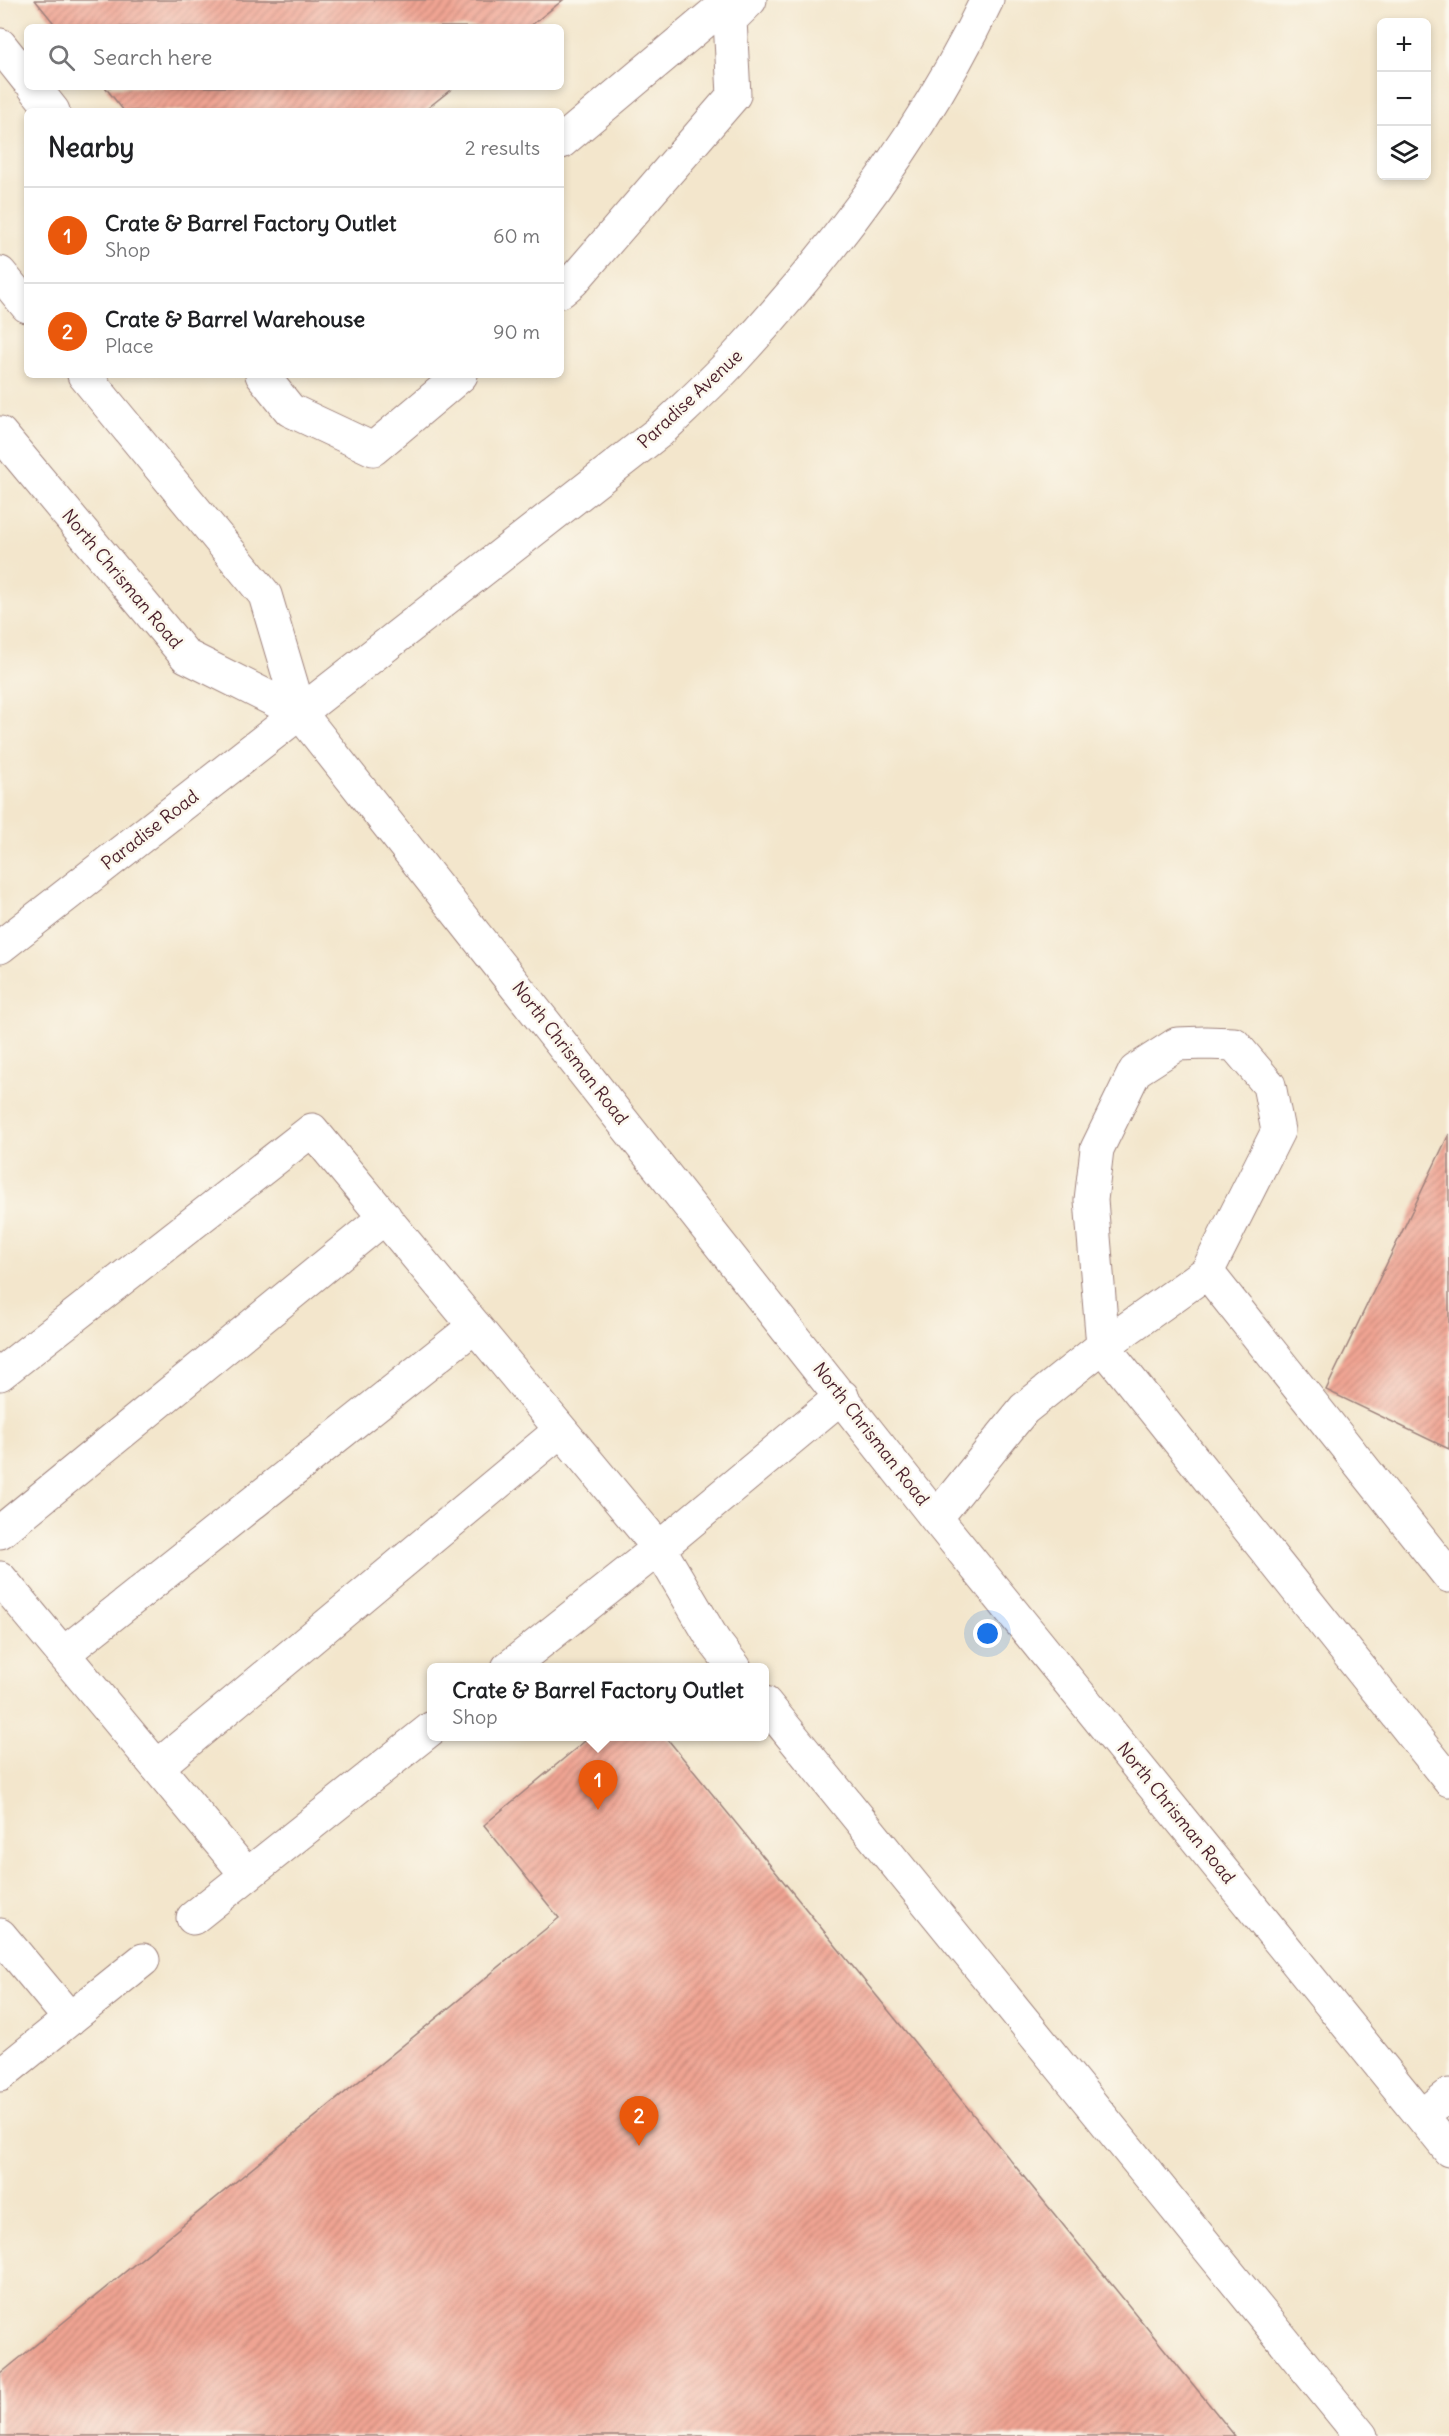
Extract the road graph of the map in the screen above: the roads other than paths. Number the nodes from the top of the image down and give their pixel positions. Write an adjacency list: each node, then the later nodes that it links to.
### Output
1 (730, 0): 8 (street)
2 (750, 0): 10 (street)
3 (987, 0): 16 (street, Paradise Avenue)
4 (0, 45): 5 (street)
5 (24, 75)
6 (36, 90): 7 (street)
7 (51, 108)
8 (564, 139)
9 (0, 273): 11 (street)
10 (564, 288)
11 (24, 302)
12 (86, 378): 16 (street, North Chrisman Road)
13 (457, 378): 14 (street)
14 (274, 379)
15 (0, 433): 16 (street, North Chrisman Road)
16 (300, 713): 17 (street, Paradise Road); 23 (street, North Chrisman Road)
17 (0, 947)
18 (384, 1217): 20 (street); 22 (street); 26 (street)
19 (1207, 1272): 21 (street); 21 (street); 28 (street)
20 (475, 1326): 24 (street); 30 (street)
21 (1103, 1347): 25 (street); 36 (street)
22 (0, 1374)
23 (842, 1396): 25 (street, North Chrisman Road); 27 (street)
24 (561, 1430): 27 (street); 35 (street)
25 (936, 1518): 44 (street, North Chrisman Road)
26 (0, 1532)
27 (659, 1548): 31 (street); 32 (street)
28 (1449, 1576)
29 (0, 1578): 30 (street)
30 (63, 1654): 35 (street)
31 (514, 1663)
32 (731, 1663)
33 (769, 1709): 46 (street)
34 (427, 1732): 37 (street)
35 (158, 1767): 37 (street)
36 (1449, 1780)
37 (247, 1875): 38 (street)
38 (193, 1918)
39 (0, 1935): 41 (street)
40 (143, 1960): 41 (street)
41 (70, 2019): 42 (street)
42 (0, 2075)
43 (1449, 2095): 44 (street)
44 (1422, 2116): 45 (street, North Chrisman Road)
45 (1449, 2150)
46 (1361, 2436)

